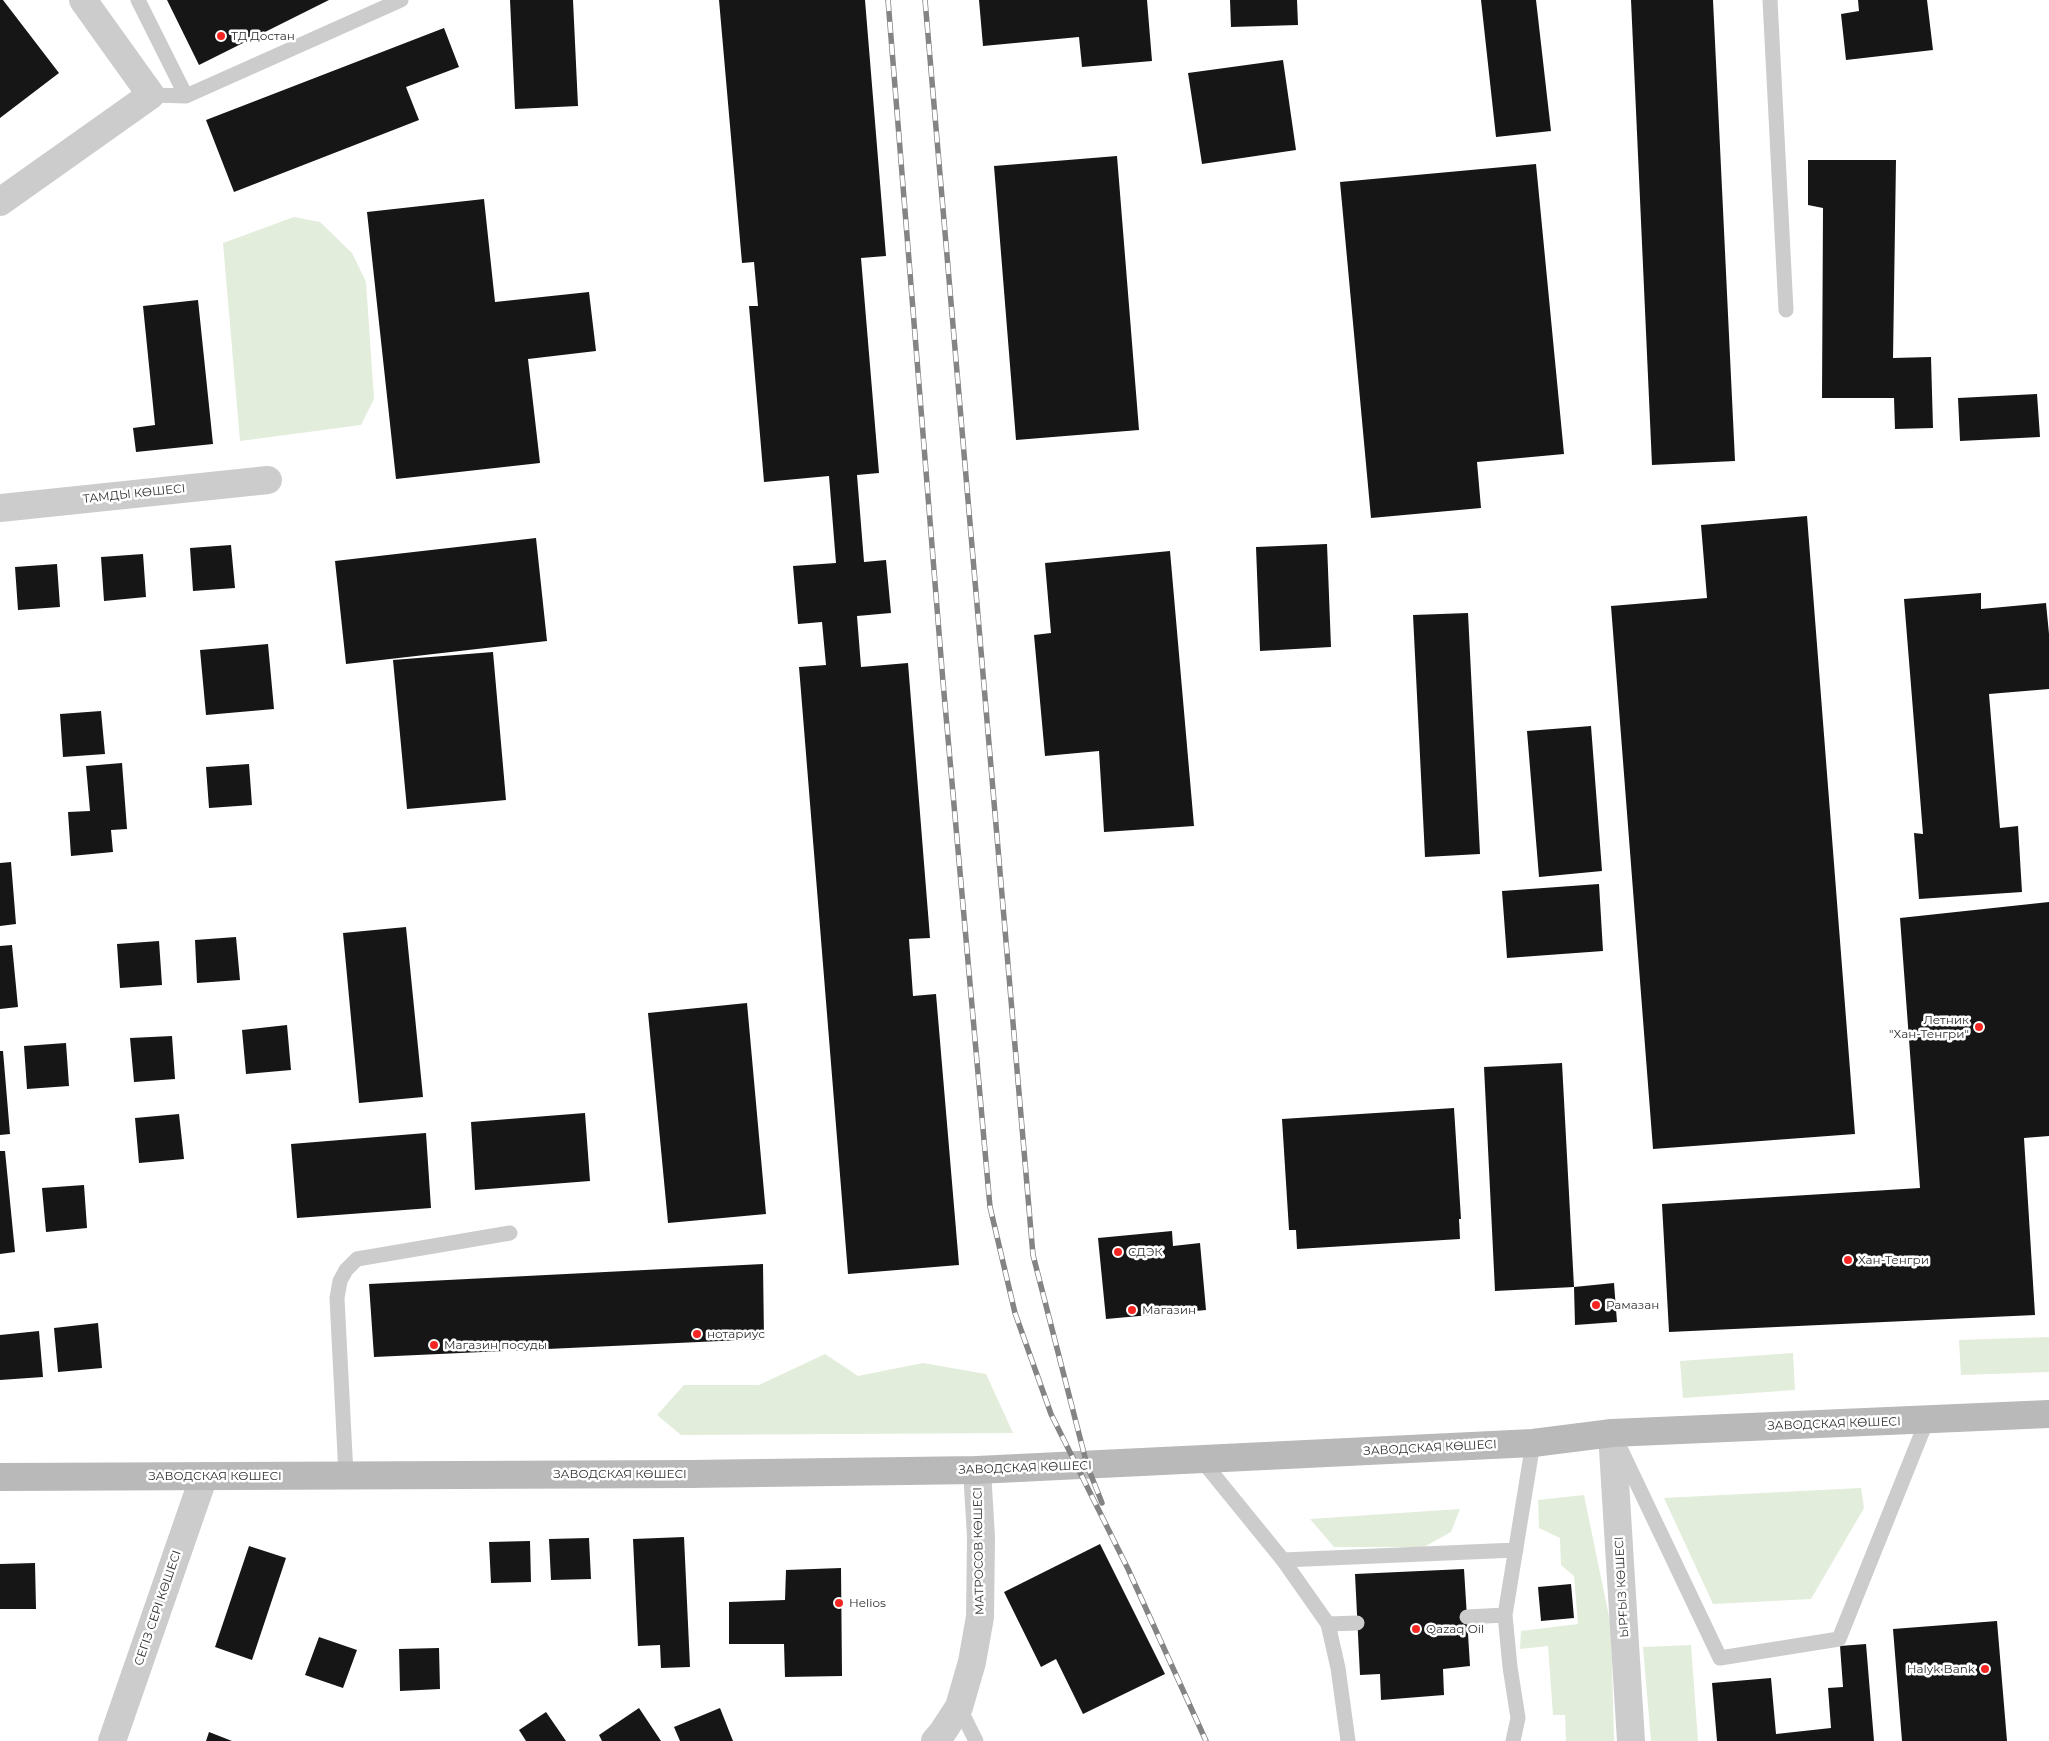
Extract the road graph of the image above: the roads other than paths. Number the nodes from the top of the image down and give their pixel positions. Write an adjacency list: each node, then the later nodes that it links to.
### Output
1 (83, 0): 5 (street)
2 (138, 0): 6 (lane)
3 (401, 0): 6 (lane)
4 (1770, 0): 8 (lane)
5 (151, 95): 6 (lane); 7 (street)
6 (186, 96)
7 (0, 202)
8 (1786, 310)
9 (268, 480): 10 (street, ТАМДЫ КӨШЕСІ)
10 (0, 508)
11 (510, 1233): 18 (lane)
12 (2049, 1414): 13 (street, ЗАВОДСКАЯ КӨШЕСІ)
13 (1927, 1420): 14 (street, ЗАВОДСКАЯ КӨШЕСІ); 14 (lane)
14 (1612, 1433): 15 (street, ЗАВОДСКАЯ КӨШЕСІ); 33 (street, ЫРҒЫЗ КӨШЕСІ)
15 (1533, 1443): 16 (street, ЗАВОДСКАЯ КӨШЕСІ); 21 (lane)
16 (1200, 1458): 17 (street, ЗАВОДСКАЯ КӨШЕСІ); 22 (lane)
17 (977, 1470): 18 (street, ЗАВОДСКАЯ КӨШЕСІ); 27 (street, МАТРОСОВ КӨШЕСІ)
18 (346, 1475): 19 (street, ЗАВОДСКАЯ КӨШЕСІ)
19 (204, 1476): 20 (street, ЗАВОДСКАЯ КӨШЕСІ); 28 (street, СЕГІЗ СЕРІ КӨШЕСІ)
20 (0, 1477)
21 (1516, 1550): 22 (lane); 23 (lane)
22 (1283, 1560): 26 (lane)
23 (1506, 1615): 24 (lane); 32 (lane)
24 (1467, 1617)
25 (1357, 1623): 26 (lane)
26 (1328, 1624): 31 (lane)
27 (959, 1706): 29 (street, МАТРОСОВ КӨШЕСІ); 30 (lane)
28 (112, 1741)
29 (935, 1741)
30 (976, 1741)
31 (1348, 1741)
32 (1513, 1741)
33 (1631, 1741)

